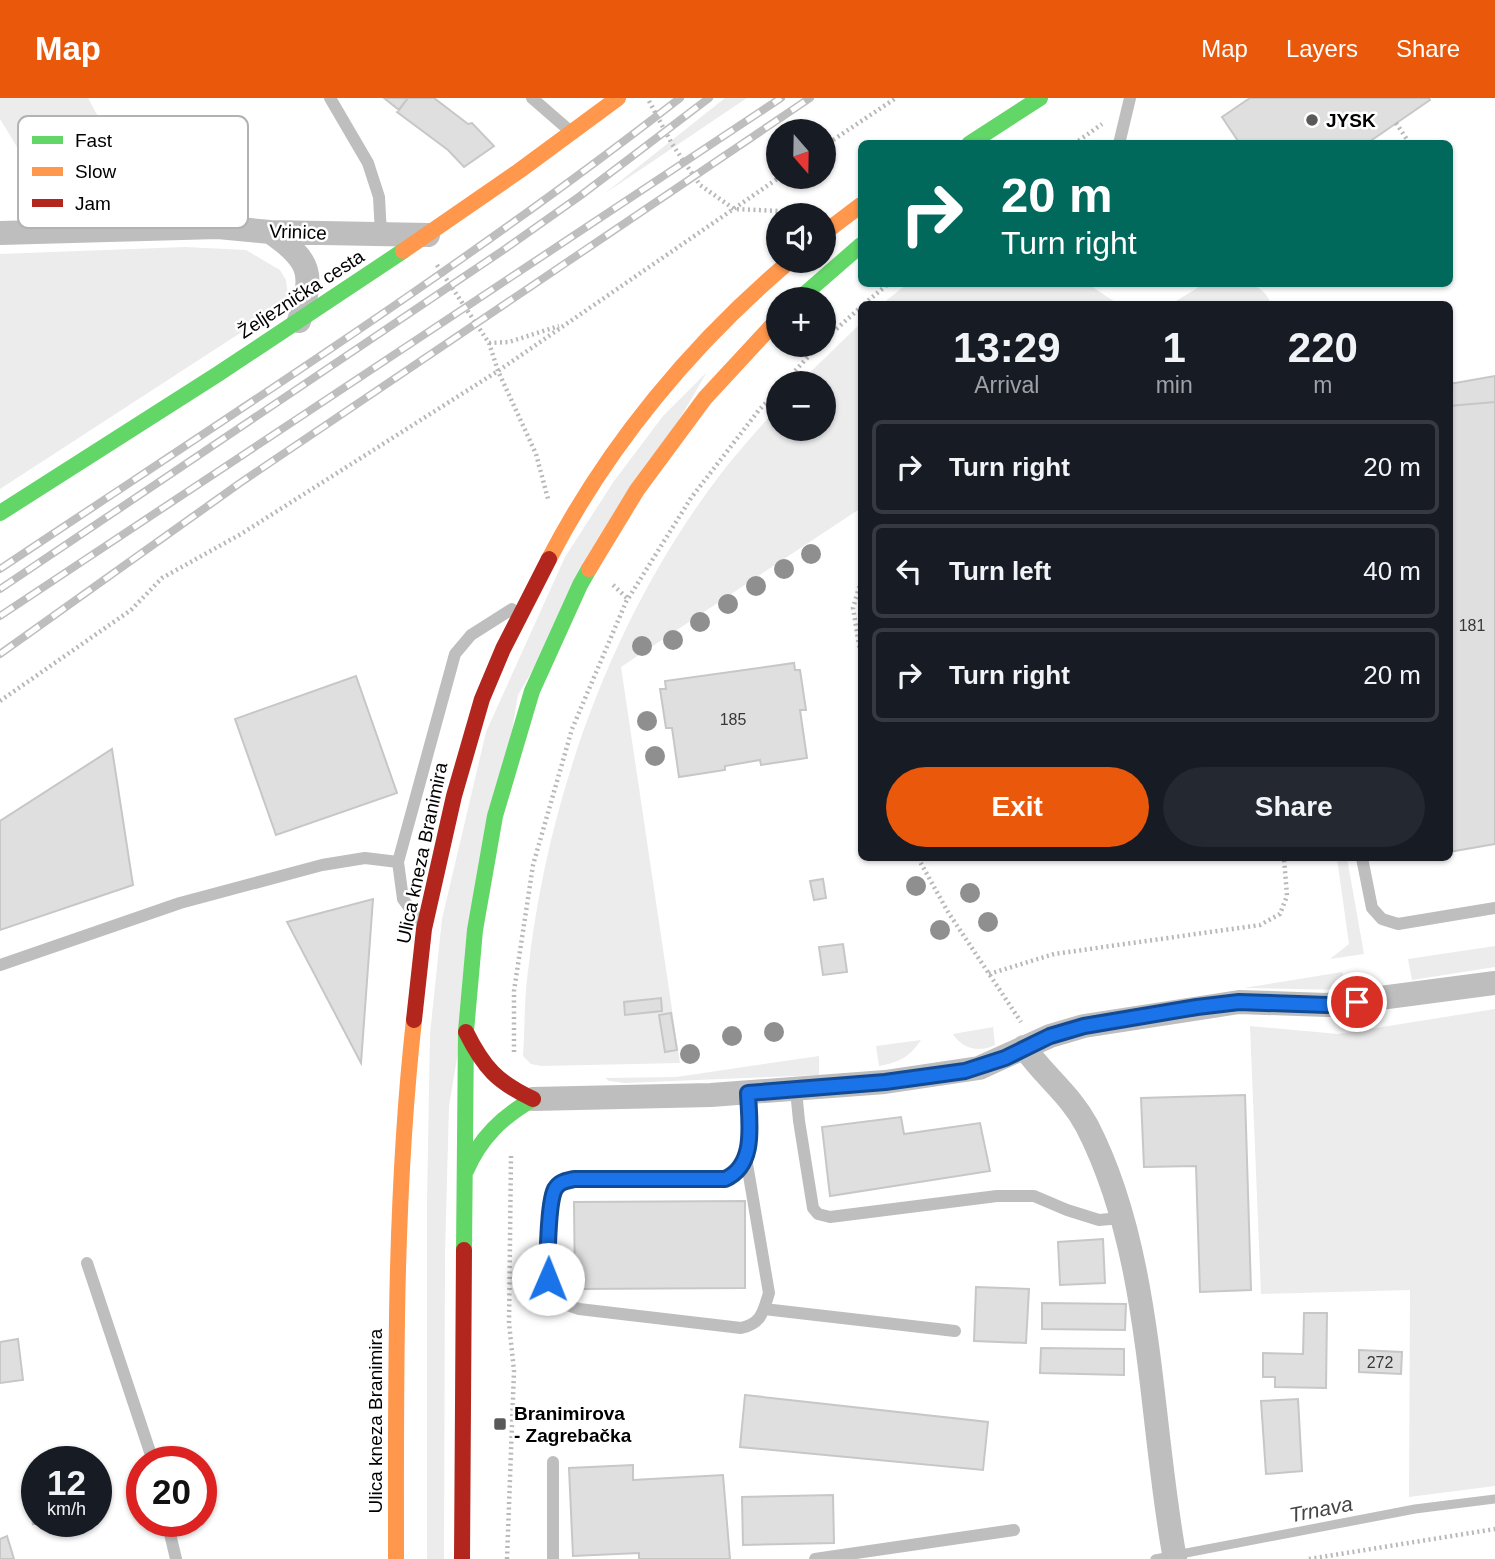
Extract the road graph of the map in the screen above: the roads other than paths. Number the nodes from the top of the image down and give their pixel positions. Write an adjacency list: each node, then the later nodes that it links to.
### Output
1 (330, 98): 15 (lane)
2 (532, 98): 6 (lane)
3 (618, 98): 6 (main road, Željeznička cesta)
4 (1040, 98): 7 (main road)
5 (1130, 98): 8 (lane)
6 (572, 133): 16 (main road, Željeznička cesta)
7 (977, 140)
8 (1120, 140)
9 (858, 207): 10 (main road)
10 (836, 224)
11 (182, 228): 14 (street, Vrinice)
12 (228, 228): 13 (street, Vrinice)
13 (270, 232): 15 (street, Vrinice); 20 (street)
14 (0, 233)
15 (381, 234): 16 (street, Vrinice)
16 (424, 238): 20 (main road, Željeznička cesta)
17 (858, 248): 19 (main road)
18 (776, 273): 23 (main road, Ulica kneza Branimira)
19 (813, 287)
20 (299, 321): 22 (main road, Željeznička cesta)
21 (766, 332): 30 (main road)
22 (0, 513)
23 (530, 598): 25 (lane); 27 (main road, Ulica kneza Branimira)
24 (1363, 861): 26 (lane)
25 (398, 862): 27 (lane); 28 (lane)
26 (1495, 908)
27 (424, 929): 47 (main road, Ulica kneza Branimira)
28 (0, 965)
29 (1495, 983): 31 (street)
30 (466, 1031): 34 (main road); 36 (main road)
31 (1030, 1045): 32 (street); 37 (street)
32 (796, 1090): 33 (street); 37 (lane)
33 (748, 1093): 34 (street); 35 (lane)
34 (533, 1099): 36 (main road)
35 (746, 1158): 39 (lane); 39 (lane)
36 (464, 1178): 48 (main road)
37 (1121, 1218): 45 (street)
38 (87, 1263): 41 (lane)
39 (764, 1309): 40 (lane)
40 (955, 1331)
41 (148, 1446)
42 (553, 1462): 49 (lane)
43 (1014, 1530): 50 (lane)
44 (171, 1537): 46 (lane)
45 (1173, 1548)
46 (176, 1559)
47 (396, 1559)
48 (462, 1559)
49 (553, 1559)
50 (815, 1559)

